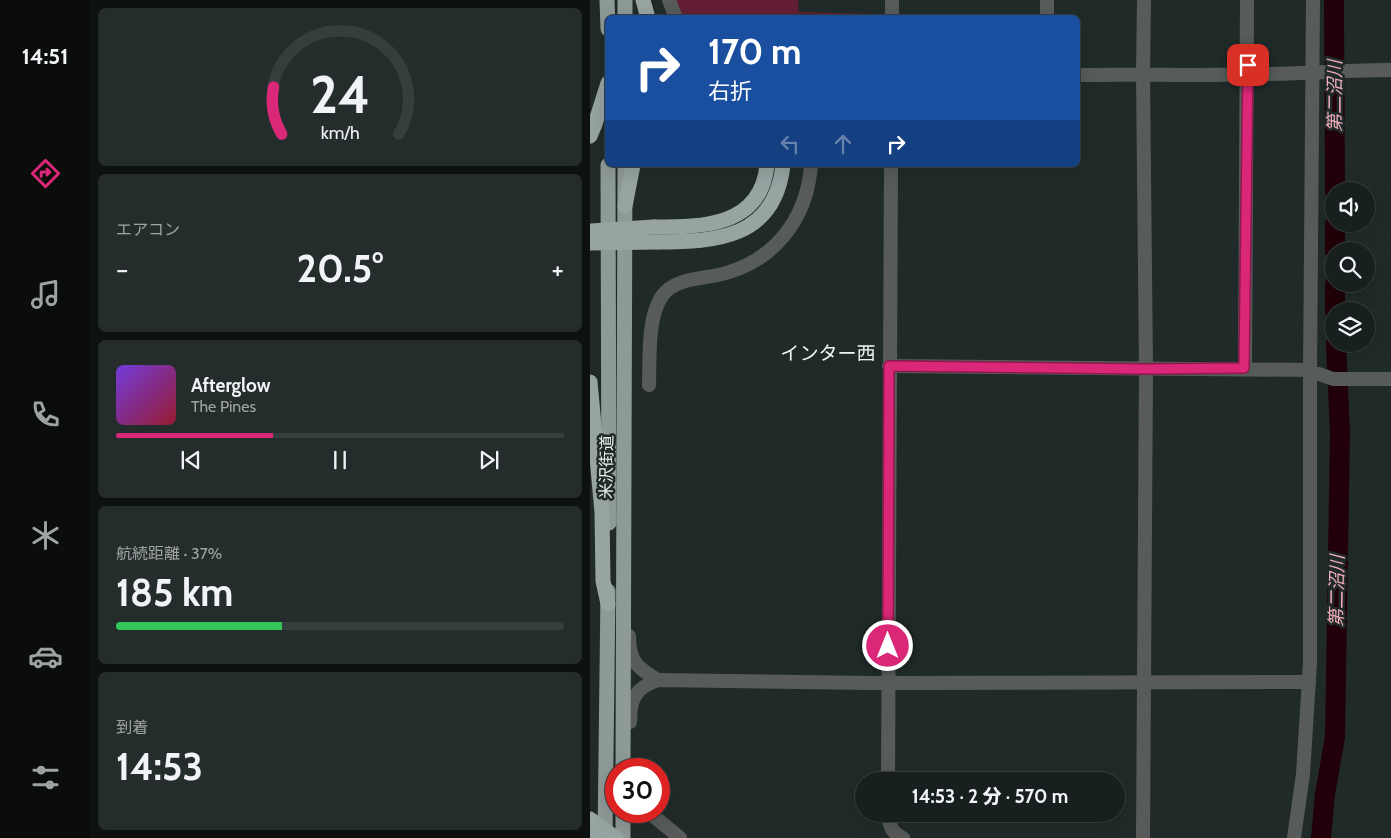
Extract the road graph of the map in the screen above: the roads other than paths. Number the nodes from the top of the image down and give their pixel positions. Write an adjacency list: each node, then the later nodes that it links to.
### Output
1 (607, 0): 10 (highway)
2 (625, 0): 11 (highway)
3 (643, 0): 12 (highway)
4 (669, 0): 13 (street)
5 (892, 0): 14 (street)
6 (1047, 0): 15 (street)
7 (1144, 0): 18 (street)
8 (1248, 0): 20 (street)
9 (1313, 0): 17 (street)
10 (608, 15)
11 (625, 15)
12 (647, 15)
13 (675, 15)
14 (892, 15)
15 (1047, 15)
16 (1391, 70): 17 (street)
17 (1313, 73): 20 (street); 37 (street)
18 (1143, 74): 19 (street); 20 (street); 36 (street)
19 (1080, 75)
20 (1248, 75): 35 (street)
21 (605, 92): 22 (highway)
22 (590, 136)
23 (608, 167): 41 (highway, 米沢街道)
24 (625, 167): 30 (highway, 米沢街道)
25 (633, 167): 30 (highway)
26 (767, 167): 32 (highway)
27 (783, 167): 32 (highway)
28 (812, 167): 40 (street)
29 (891, 167): 34 (street)
30 (624, 206): 42 (highway, 米沢街道)
31 (590, 230): 32 (highway, bridge)
32 (656, 235): 33 (highway, bridge)
33 (590, 243)
34 (889, 366): 36 (street); 46 (street)
35 (1244, 368): 36 (street); 37 (street)
36 (1146, 369): 44 (street)
37 (1310, 372): 38 (street); 45 (street)
38 (1391, 379)
39 (590, 382): 41 (highway)
40 (649, 385)
41 (608, 604): 54 (highway, 米沢街道)
42 (624, 617): 43 (street); 47 (highway, 米沢街道)
43 (658, 680): 46 (street); 48 (street)
44 (1143, 682): 45 (street); 46 (street); 59 (street)
45 (1309, 682): 60 (street)
46 (888, 683): 49 (street)
47 (623, 758)
48 (630, 758)
49 (888, 772)
50 (590, 819): 55 (highway, bridge)
51 (889, 822): 58 (street)
52 (623, 823): 56 (highway)
53 (662, 823): 57 (street)
54 (605, 838)
55 (616, 838)
56 (623, 838)
57 (680, 838)
58 (903, 838)
59 (1143, 838)
60 (1294, 838)

